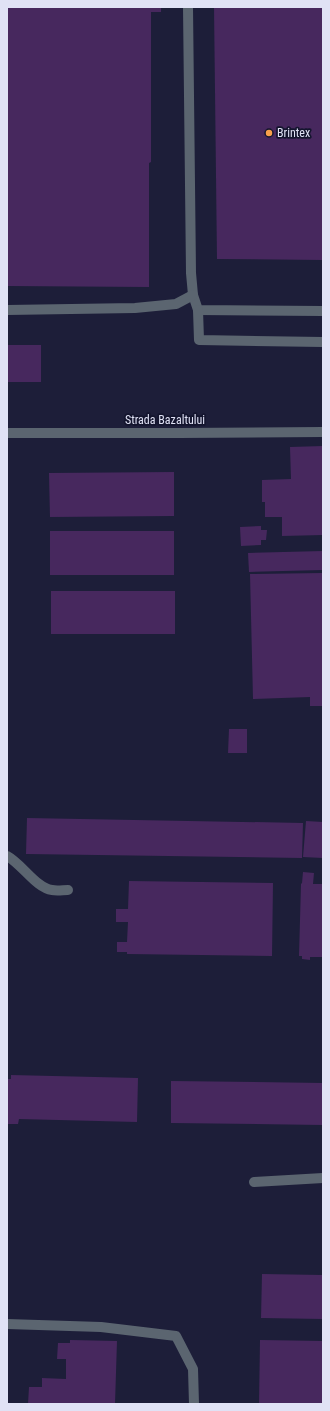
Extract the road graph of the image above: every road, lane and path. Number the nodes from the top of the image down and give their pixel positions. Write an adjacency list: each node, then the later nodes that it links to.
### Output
1 (188, 7): 2 (street)
2 (193, 295): 3 (street); 4 (street)
3 (7, 310)
4 (198, 310): 5 (street); 6 (street)
5 (323, 311)
6 (323, 342)
7 (323, 432): 8 (street, Strada Bazaltului)
8 (7, 433)
9 (7, 856): 10 (street)
10 (68, 890)
11 (323, 1178): 12 (street)
12 (254, 1182)
13 (7, 1324): 14 (street)
14 (194, 1404)

